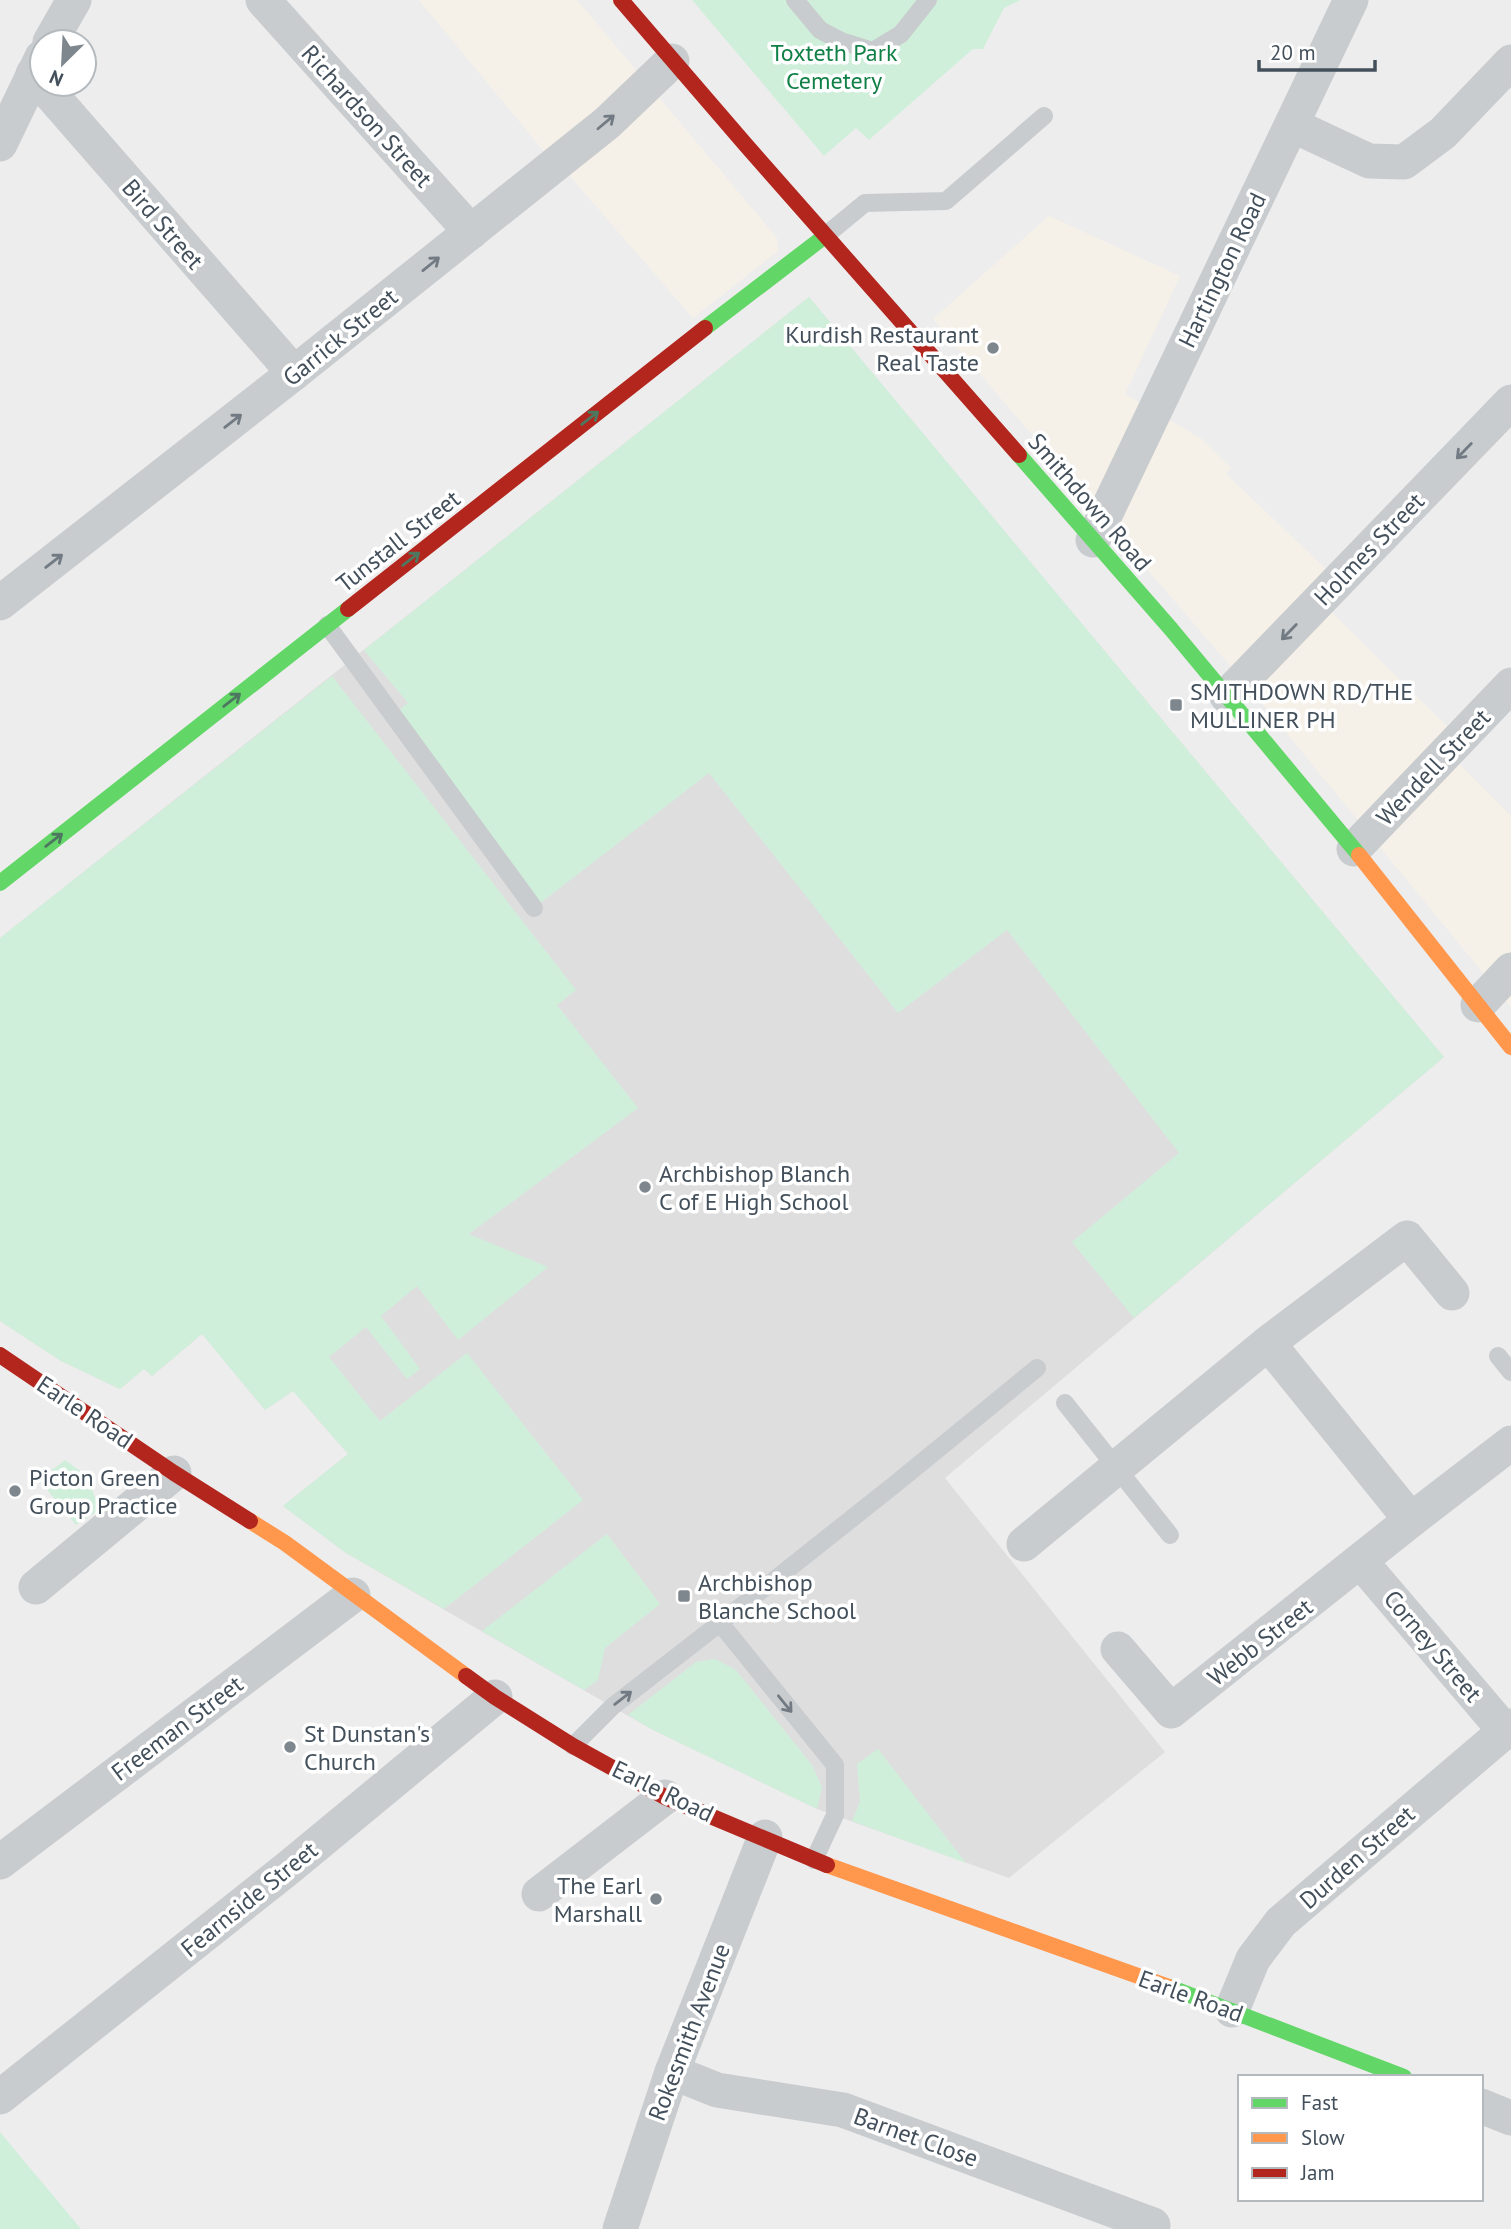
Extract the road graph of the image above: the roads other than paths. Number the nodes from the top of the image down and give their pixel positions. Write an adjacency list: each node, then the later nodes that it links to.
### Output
1 (74, 0): 7 (street)
2 (263, 0): 15 (street, Richardson Street)
3 (621, 0): 8 (main road, Smithdown Road)
4 (795, 0): 5 (lane)
5 (928, 0)
6 (1351, 0): 13 (street, Hartington Road)
7 (58, 28)
8 (672, 61): 15 (street, Garrick Street, one-way to 8); 16 (main road, Smithdown Road)
9 (1511, 62): 13 (street)
10 (28, 84): 14 (street)
11 (65, 98): 17 (street, Bird Street)
12 (1044, 116): 16 (lane)
13 (1292, 125): 19 (street, Hartington Road)
14 (0, 144)
15 (471, 232): 17 (street, Garrick Street, one-way to 15)
16 (825, 236): 19 (main road, Smithdown Road); 21 (main road, Tunstall Street, one-way to 16)
17 (294, 373): 20 (street, Garrick Street, one-way to 17)
18 (1511, 402): 23 (street, Holmes Street, one-way to 23)
19 (1093, 540): 23 (main road, Smithdown Road)
20 (0, 603)
21 (327, 625): 25 (main road, Tunstall Street, one-way to 21); 26 (lane)
22 (1511, 685): 24 (street, Wendell Street)
23 (1227, 696): 24 (main road, Smithdown Road)
24 (1354, 849): 28 (main road, Smithdown Road)
25 (0, 883)
26 (534, 908)
27 (1511, 970): 28 (street)
28 (1478, 1005): 29 (main road, Smithdown Road)
29 (1511, 1047)
30 (1452, 1293): 31 (street)
31 (1268, 1343): 38 (street); 40 (street)
32 (1498, 1356): 35 (lane)
33 (1, 1359): 39 (main road, Earle Road)
34 (1037, 1368): 46 (lane)
35 (1511, 1372)
36 (1065, 1403): 38 (lane)
37 (1511, 1443): 40 (street, Webb Street)
38 (1117, 1468): 41 (lane); 42 (street)
39 (174, 1473): 44 (street); 45 (main road, Earle Road)
40 (1411, 1520): 43 (street, Webb Street)
41 (1170, 1535)
42 (1024, 1544)
43 (1361, 1562): 47 (street, Webb Street); 49 (street, Corney Street)
44 (36, 1587)
45 (353, 1595): 48 (main road, Earle Road); 54 (street, Freeman Street)
46 (720, 1623): 50 (lane, one-way to 46); 53 (lane, one-way to 53)
47 (1118, 1649)
48 (495, 1696): 50 (main road, Earle Road); 59 (street, Fearnside Street)
49 (1508, 1728): 56 (street, Durden Street)
50 (573, 1745): 51 (main road, Earle Road)
51 (665, 1797): 52 (main road, Earle Road); 55 (street)
52 (765, 1837): 53 (main road, Earle Road); 57 (street, Rokesmith Avenue)
53 (814, 1860): 56 (main road, Earle Road)
54 (0, 1862)
55 (539, 1894)
56 (1231, 2010): 58 (main road, Earle Road)
57 (672, 2072): 62 (street, Barnet Close); 63 (street, Rokesmith Avenue)
58 (1399, 2075)
59 (0, 2097)
60 (1483, 2107): 61 (street)
61 (1511, 2118)
62 (1153, 2225)
63 (620, 2229)

